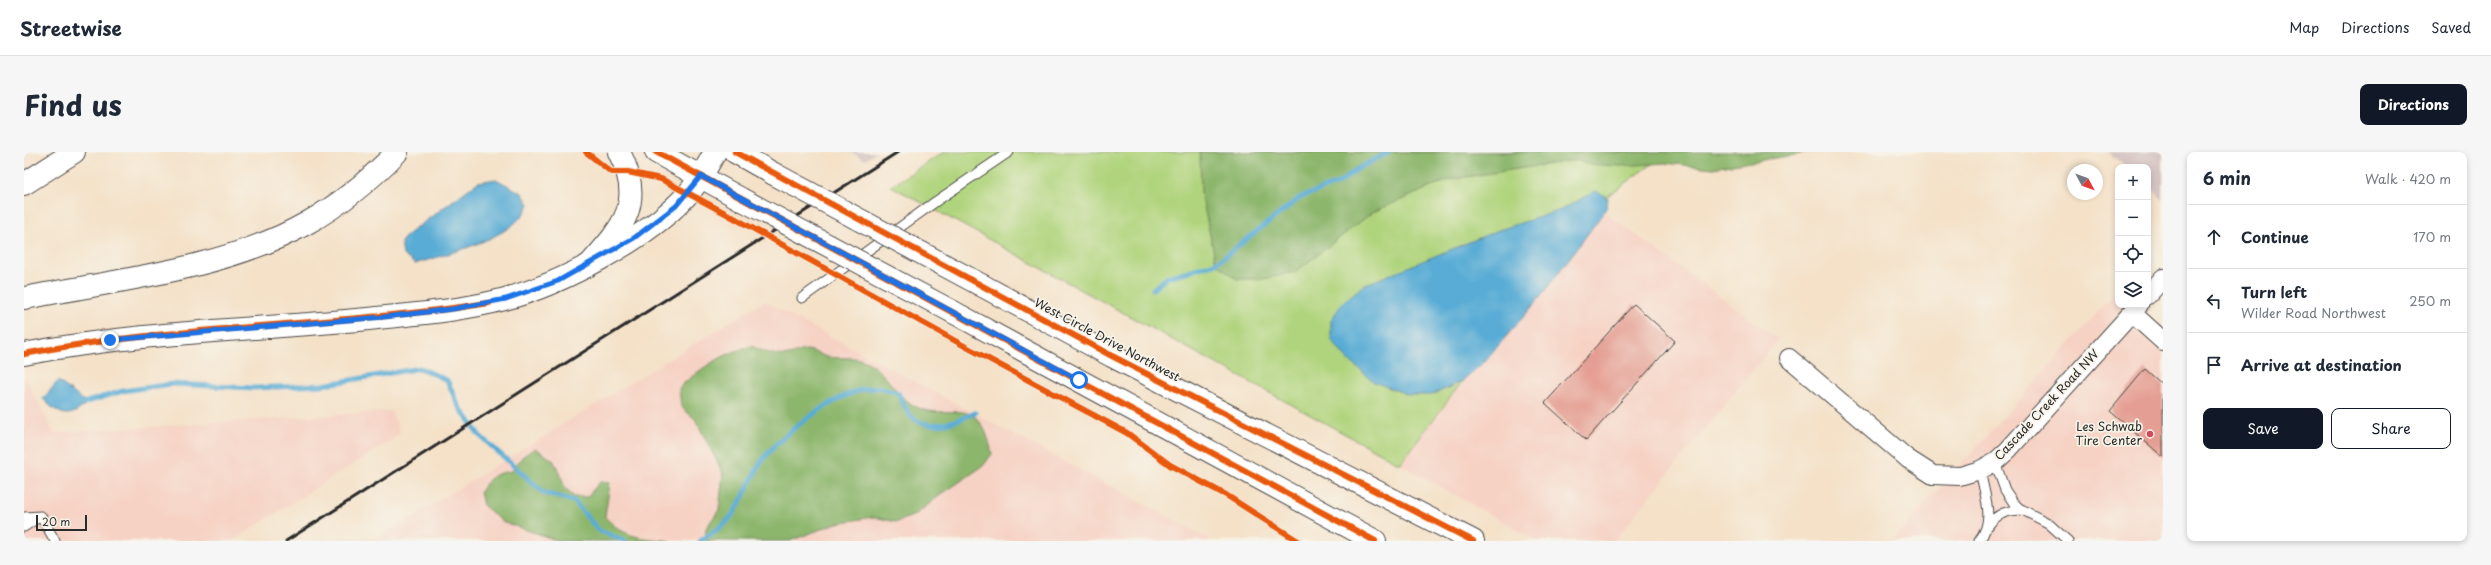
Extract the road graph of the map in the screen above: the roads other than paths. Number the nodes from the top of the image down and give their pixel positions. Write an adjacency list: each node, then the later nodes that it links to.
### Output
1 (74, 152): 9 (main road)
2 (397, 152): 13 (main road)
3 (619, 152): 10 (main road)
4 (656, 152): 8 (main road)
5 (715, 152): 8 (main road)
6 (735, 152): 28 (main road, West Circle Drive Northwest, bridge)
7 (1009, 152): 14 (lane)
8 (701, 176): 10 (main road); 27 (main road, bridge)
9 (24, 184)
10 (591, 263): 17 (main road)
11 (2163, 278): 12 (street)
12 (2151, 292)
13 (24, 298)
14 (802, 298)
15 (2136, 309): 16 (street); 19 (street, Cascade Creek Road NW)
16 (2163, 341)
17 (24, 354)
18 (1789, 358): 19 (street, Cascade Creek Road NW)
19 (1987, 466): 20 (lane); 24 (lane)
20 (2023, 510): 24 (lane); 25 (lane)
21 (40, 516): 22 (lane); 23 (lane); 26 (lane)
22 (24, 517)
23 (24, 526)
24 (1985, 531): 29 (lane)
25 (2057, 531): 30 (lane); 31 (lane)
26 (55, 541)
27 (1375, 541)
28 (1473, 541)
29 (1979, 541)
30 (2055, 541)
31 (2068, 541)

